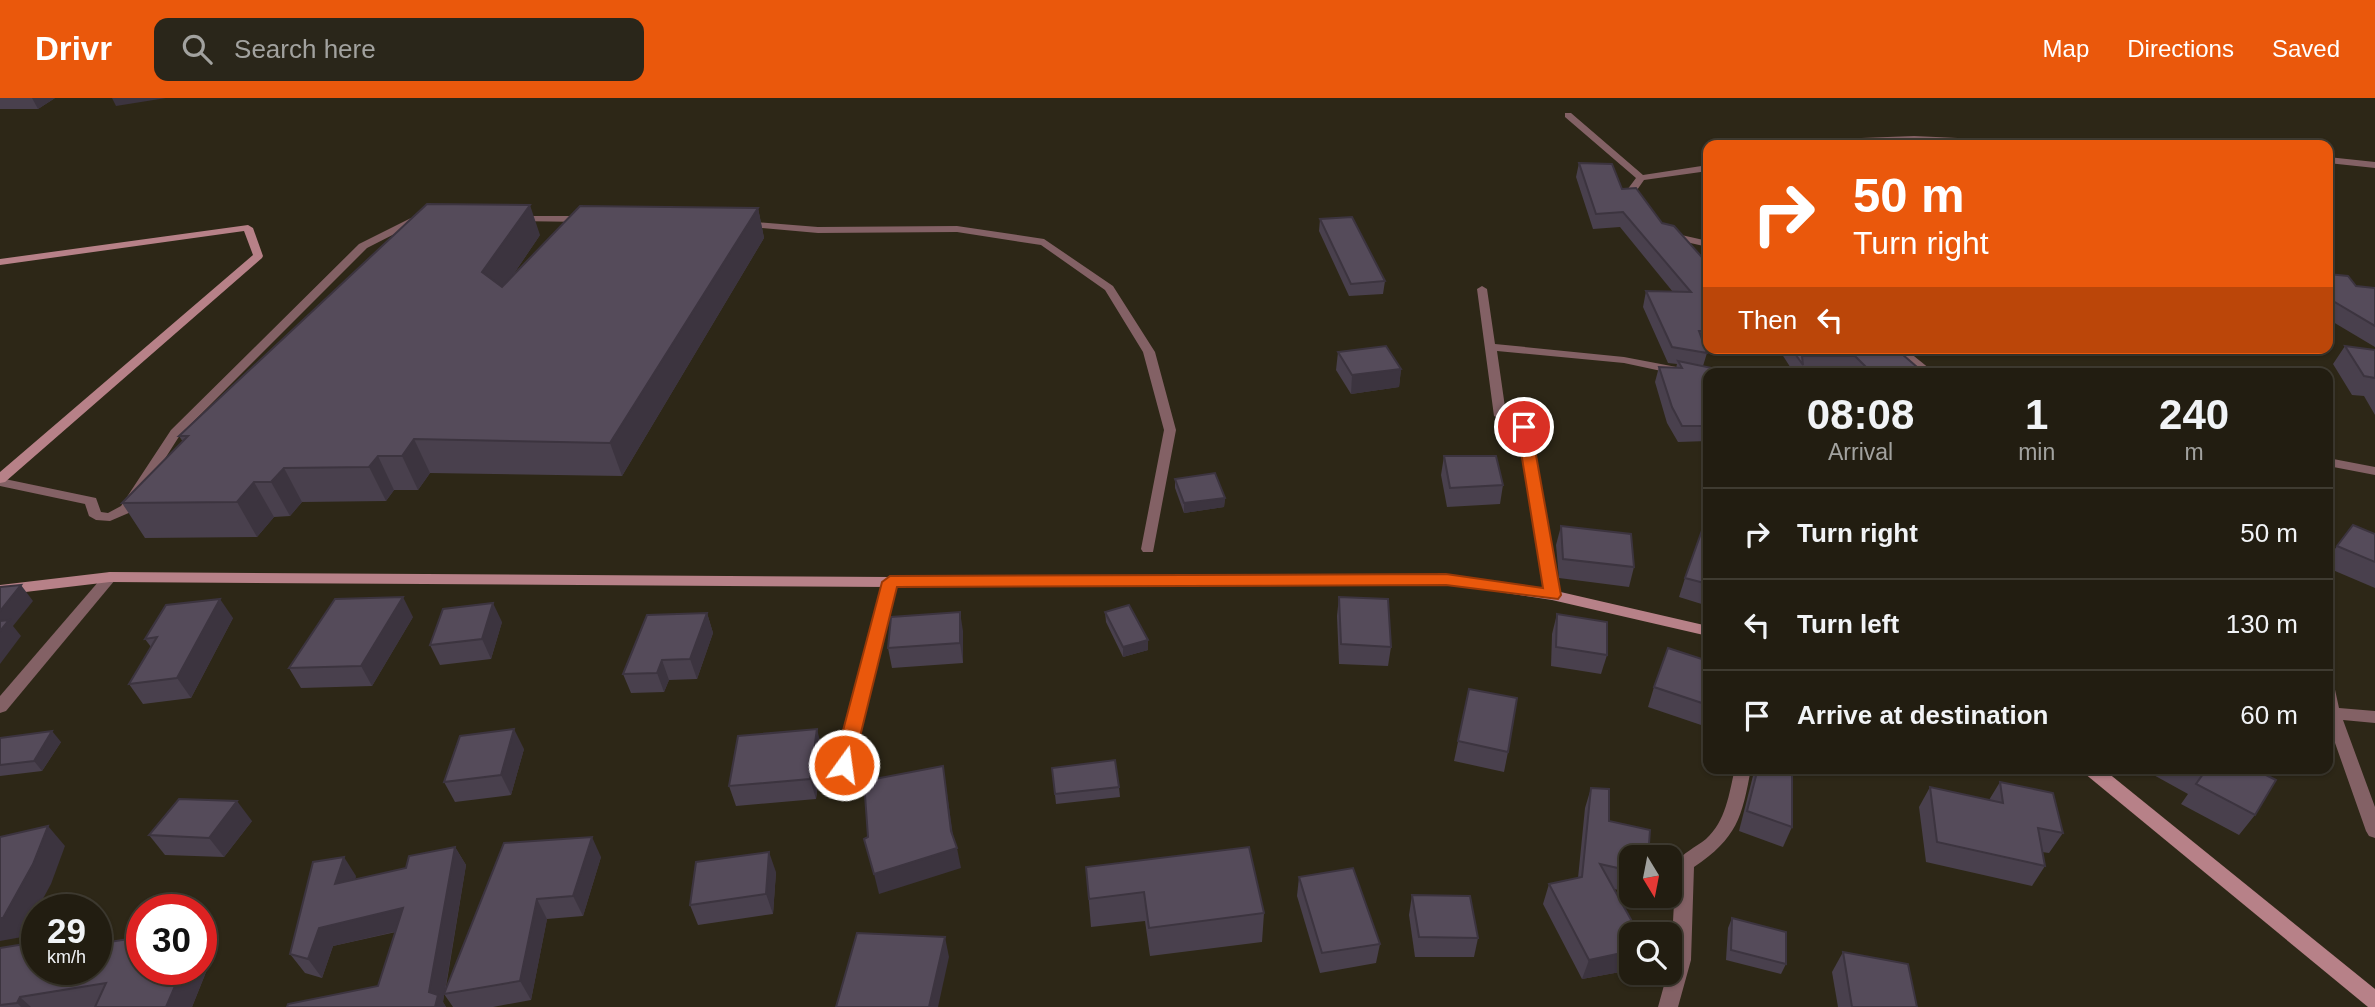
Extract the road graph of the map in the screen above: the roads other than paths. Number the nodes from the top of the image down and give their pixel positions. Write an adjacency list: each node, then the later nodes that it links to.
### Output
1 (1568, 115): 5 (street)
2 (2333, 161): 3 (street)
3 (2375, 165)
4 (1703, 169): 5 (street)
5 (1641, 178): 6 (street)
6 (1648, 212)
7 (506, 219): 8 (street)
8 (598, 219)
9 (440, 220): 21 (street)
10 (727, 223): 22 (street)
11 (1656, 223): 12 (street)
12 (1703, 243)
13 (0, 262): 21 (street)
14 (1482, 289): 15 (street)
15 (1490, 347): 18 (street); 26 (street)
16 (1905, 354): 17 (street)
17 (1923, 368)
18 (1703, 376)
19 (2333, 463): 20 (street)
20 (2375, 471)
21 (0, 481)
22 (1148, 549)
23 (110, 577): 24 (street); 25 (street); 28 (street)
24 (890, 582): 26 (street); 32 (street)
25 (0, 590)
26 (1552, 595): 27 (street)
27 (1703, 630)
28 (0, 707)
29 (2333, 713): 31 (street)
30 (2333, 716): 35 (street)
31 (2375, 717)
32 (844, 765)
33 (1742, 774): 37 (street)
34 (2097, 774): 36 (street)
35 (2375, 831)
36 (2375, 1001)
37 (1668, 1007)

